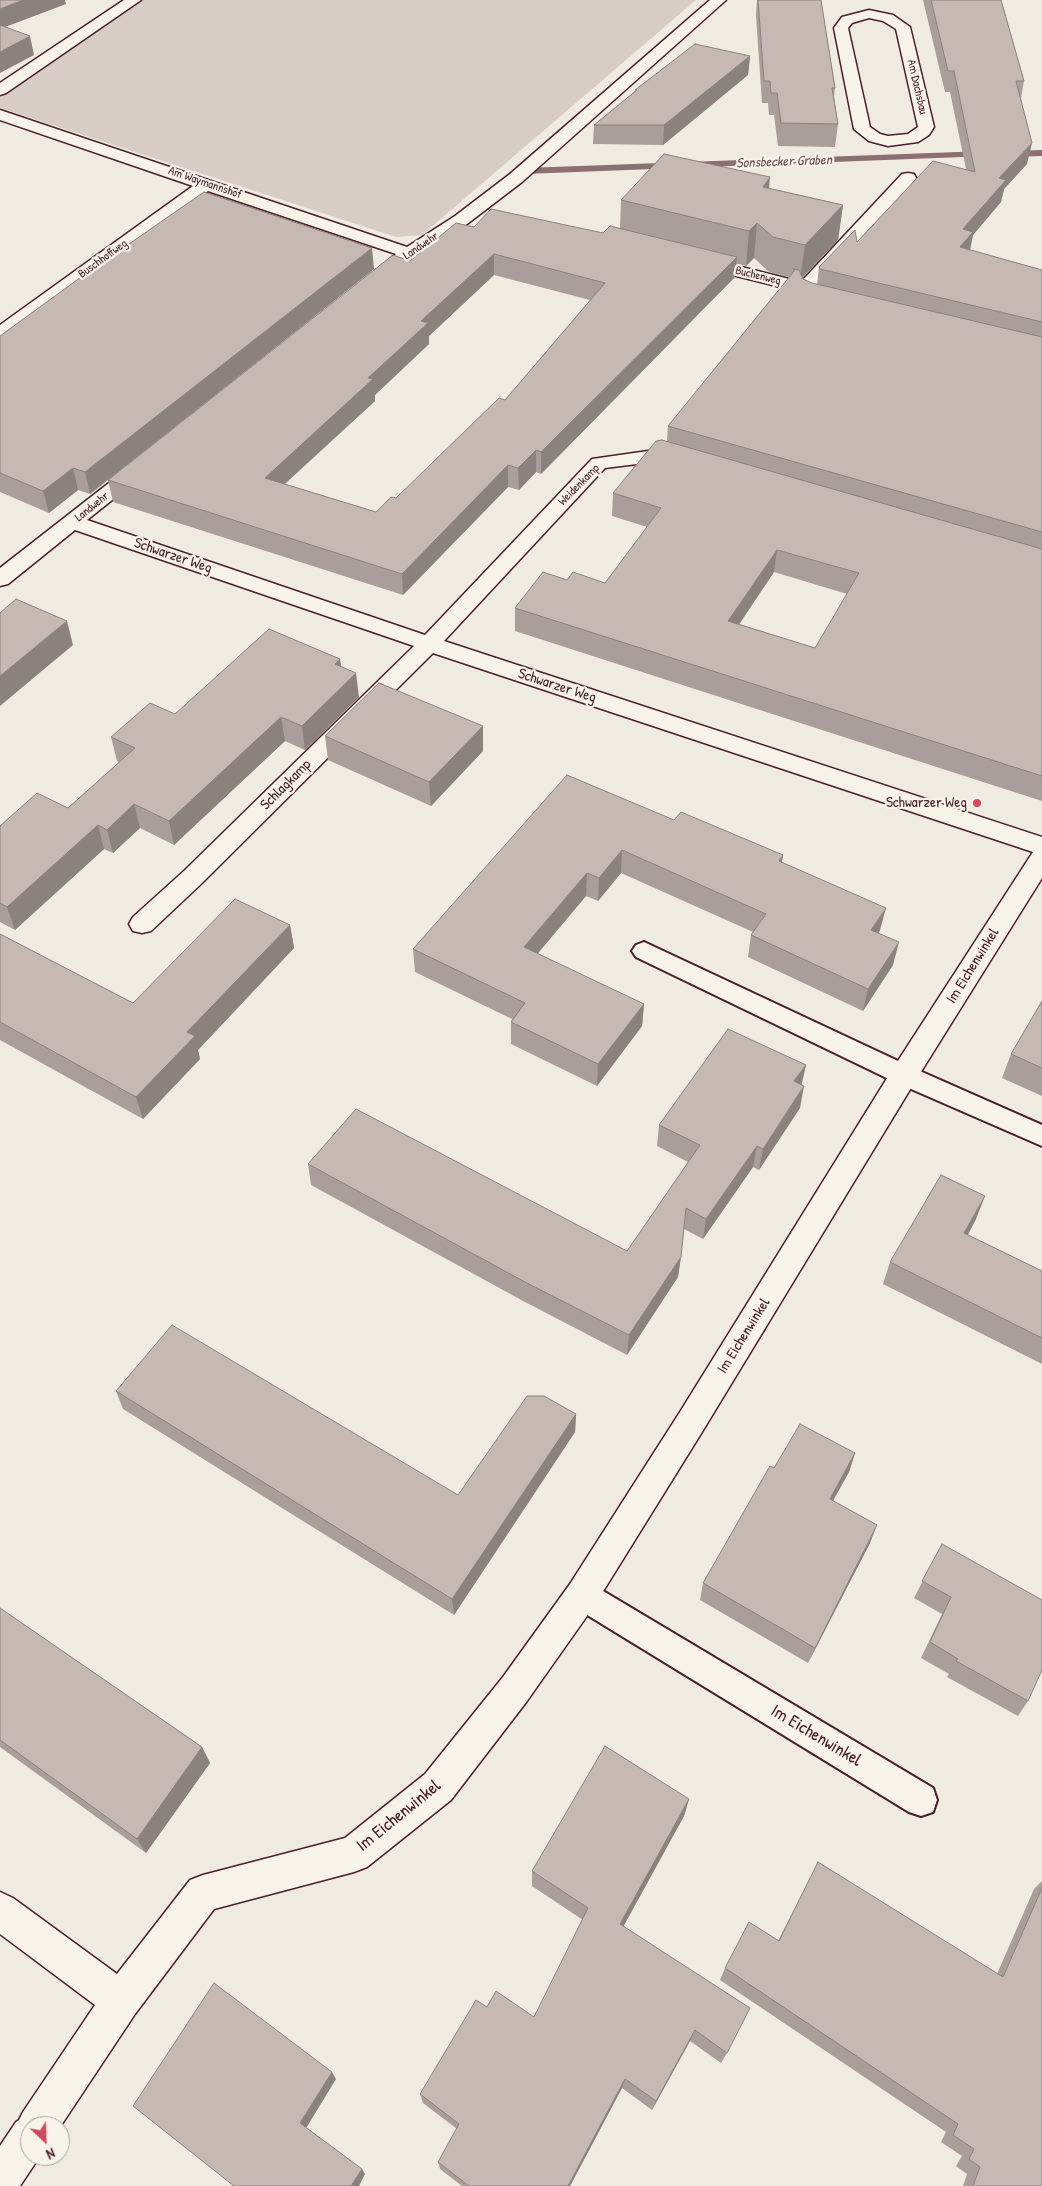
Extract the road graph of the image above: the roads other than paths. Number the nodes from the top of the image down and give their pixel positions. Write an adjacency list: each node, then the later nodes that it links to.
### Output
1 (134, 0): 4 (street)
2 (719, 0): 8 (street, Landwehr)
3 (868, 7): 3 (street, Am Dachsbau)
4 (0, 90)
5 (0, 115): 7 (street, Am Waymannshof)
6 (908, 178): 12 (street)
7 (206, 184): 10 (street, Am Waymannshof); 15 (street, Buschhoffweg)
8 (479, 207): 9 (street); 10 (street, Landwehr)
9 (498, 212)
10 (409, 253): 13 (street, Landwehr)
11 (680, 257): 12 (street, Buchenweg)
12 (805, 288): 14 (street, Buchenweg)
13 (357, 294)
14 (835, 305)
15 (0, 334)
16 (150, 460): 18 (street, Landwehr)
17 (696, 466): 20 (street, Weidenkamp)
18 (73, 522): 19 (street, Landwehr); 20 (street, Schwarzer Weg)
19 (0, 579)
20 (429, 644): 21 (street, Schwarzer Weg); 23 (street, Schlagkamp)
21 (1042, 846)
22 (1042, 858): 25 (street, Im Eichenwinkel)
23 (142, 924)
24 (644, 951): 25 (lane)
25 (904, 1075): 26 (lane); 27 (street, Im Eichenwinkel)
26 (1042, 1136)
27 (582, 1595): 28 (lane, Im Eichenwinkel); 30 (street, Im Eichenwinkel)
28 (921, 1800)
29 (0, 1911): 30 (street)
30 (121, 2000): 31 (street, Im Eichenwinkel)
31 (44, 2116)
32 (20, 2151): 33 (street)
33 (0, 2181)

